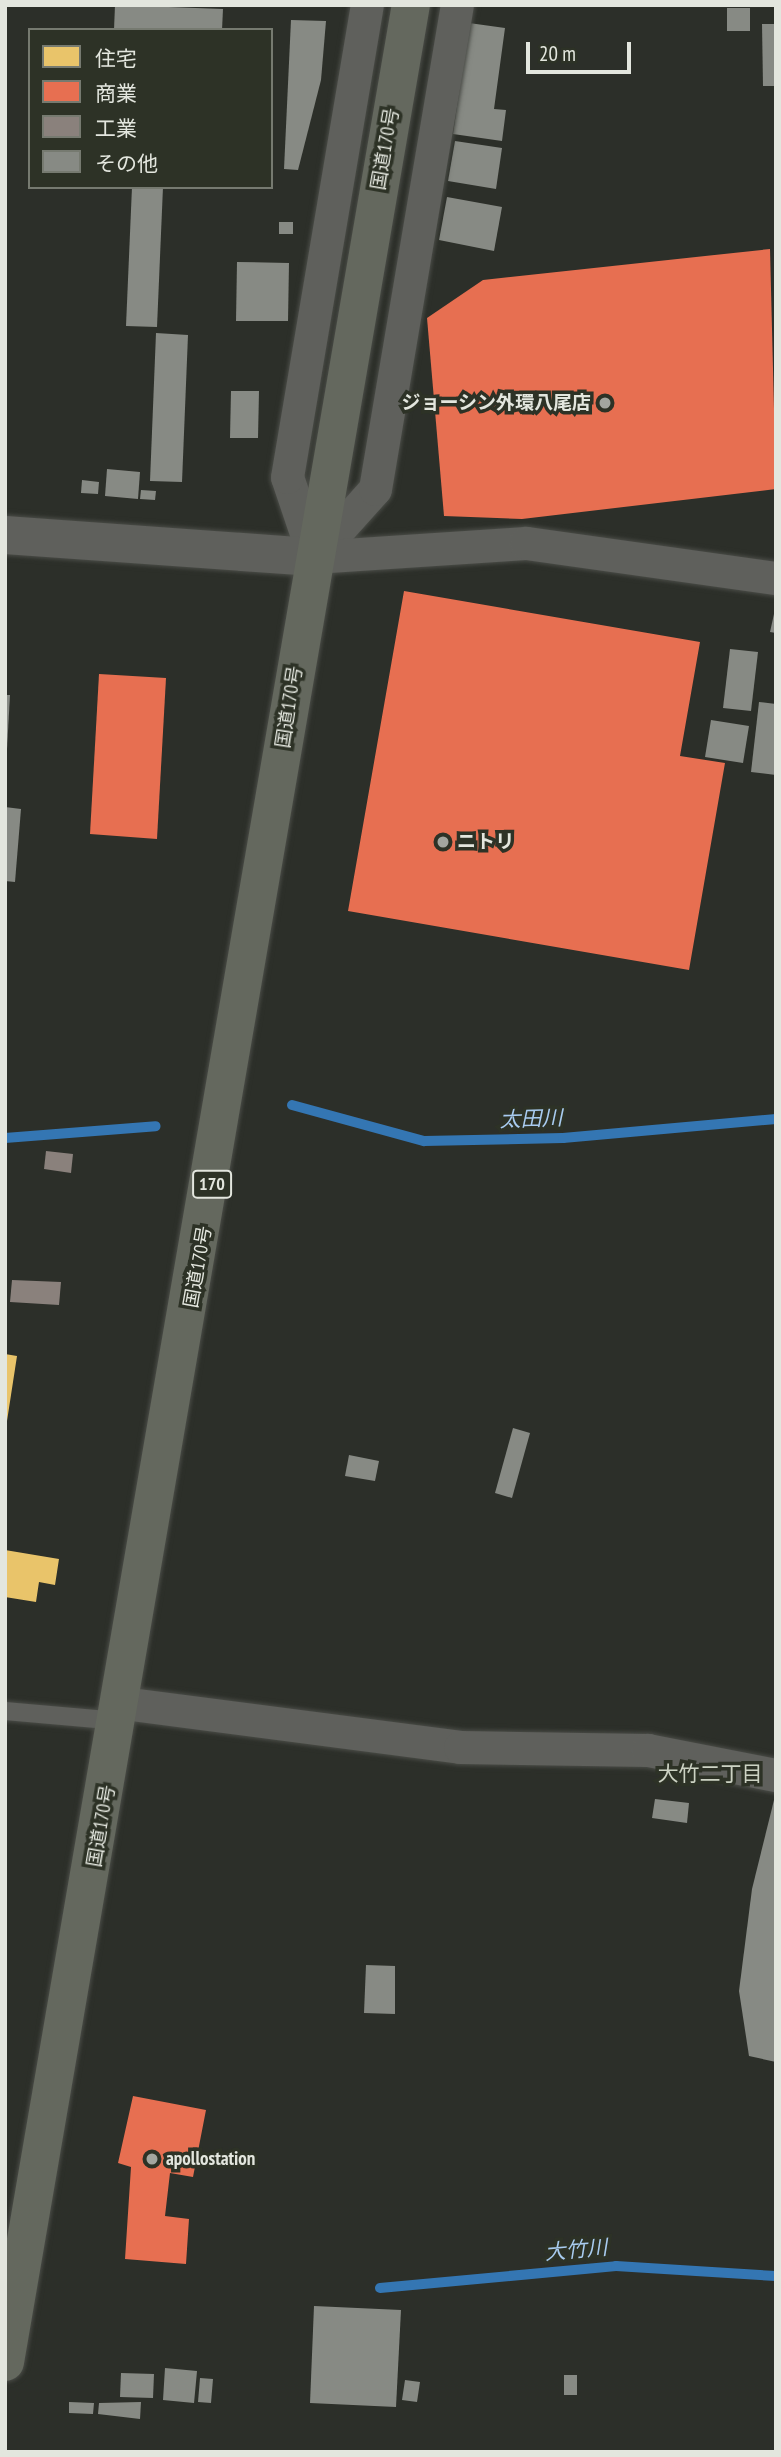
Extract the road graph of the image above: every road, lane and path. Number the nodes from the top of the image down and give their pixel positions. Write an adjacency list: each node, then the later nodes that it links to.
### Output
1 (367, 5): 5 (street)
2 (411, 5): 5 (highway, 国道170号 / 170)
3 (457, 5): 5 (street)
4 (5, 535): 5 (street)
5 (314, 557): 6 (street); 8 (highway, 国道170号 / 170)
6 (776, 578)
7 (5, 1711): 8 (lane)
8 (121, 1712): 9 (street); 10 (highway, 国道170号 / 170)
9 (776, 1776)
10 (5, 2362)

